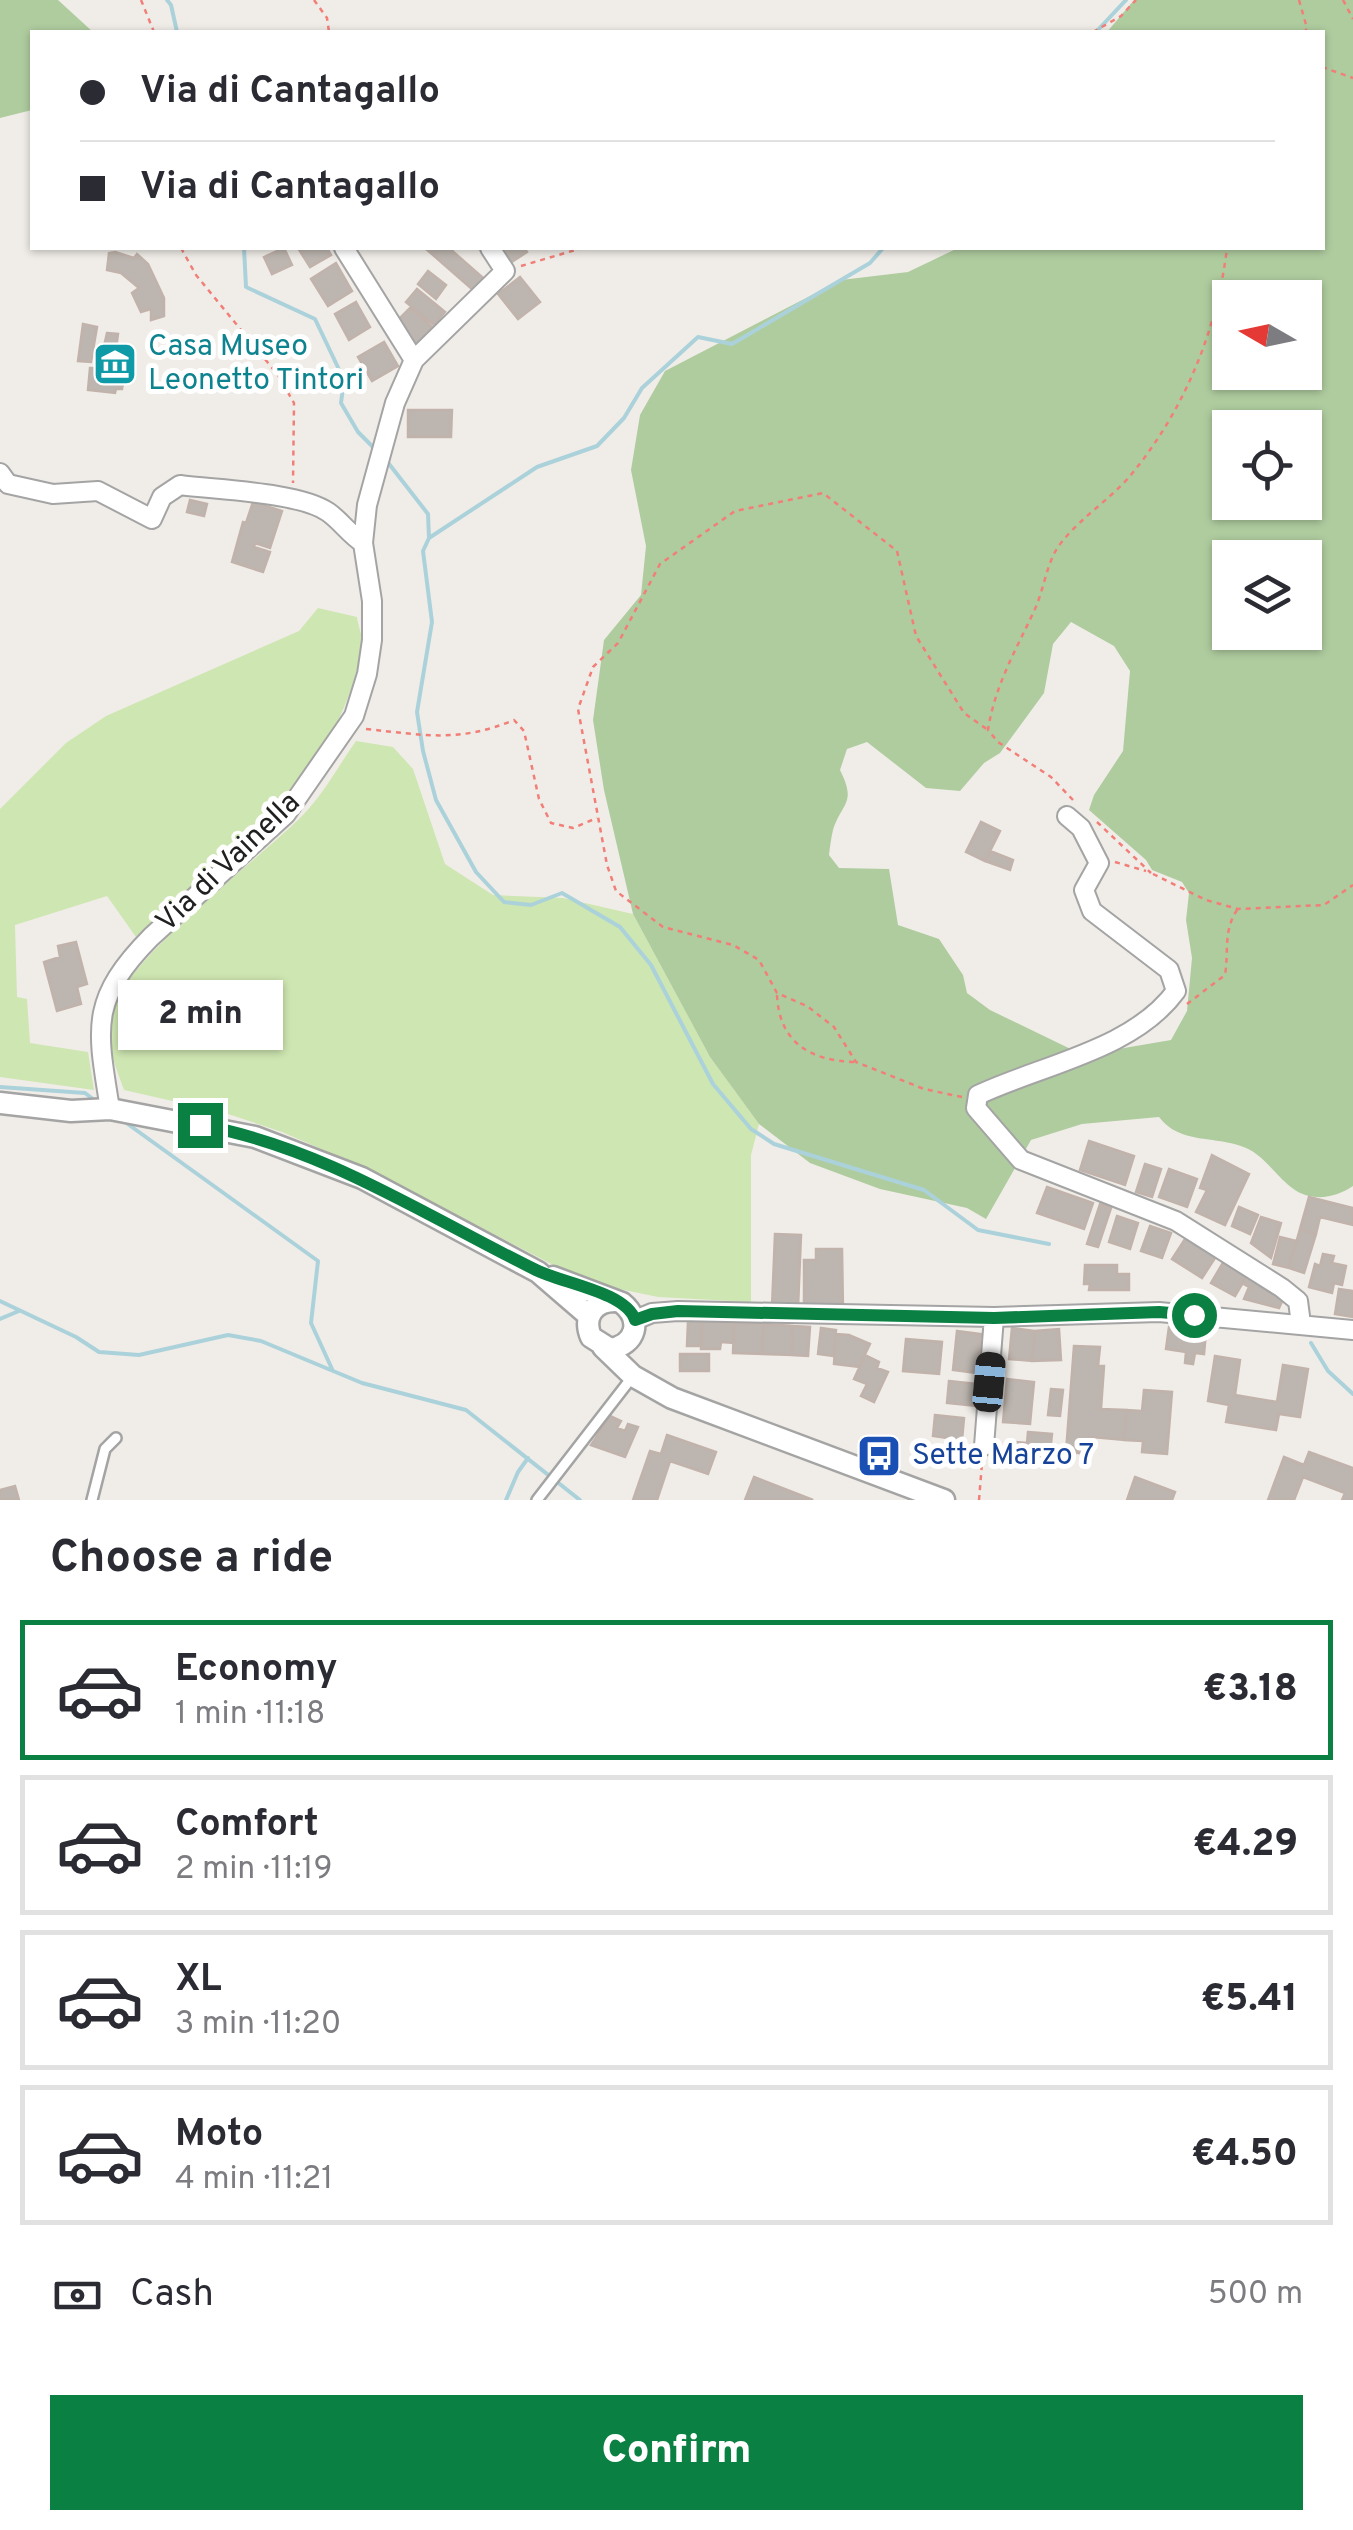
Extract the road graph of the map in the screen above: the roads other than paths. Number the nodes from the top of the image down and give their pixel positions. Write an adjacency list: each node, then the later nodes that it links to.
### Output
1 (345, 250): 3 (street)
2 (491, 250): 3 (street, Via di Vainella)
3 (414, 360): 5 (street, Via di Vainella)
4 (0, 473): 5 (street)
5 (363, 543): 8 (street, Via di Vainella)
6 (1070, 808): 13 (street)
7 (0, 1103): 8 (street)
8 (102, 1110): 9 (street)
9 (541, 1273): 10 (street); 11 (street)
10 (615, 1300): 11 (street); 14 (street)
11 (589, 1316): 16 (street)
12 (994, 1318): 13 (street); 14 (street); 19 (street)
13 (1301, 1324): 15 (street)
14 (633, 1330): 16 (street); 17 (street)
15 (1353, 1330)
16 (602, 1347): 17 (street)
17 (632, 1374): 20 (lane); 22 (street)
18 (116, 1438): 21 (lane)
19 (984, 1446)
20 (540, 1495)
21 (92, 1500)
22 (944, 1500)

